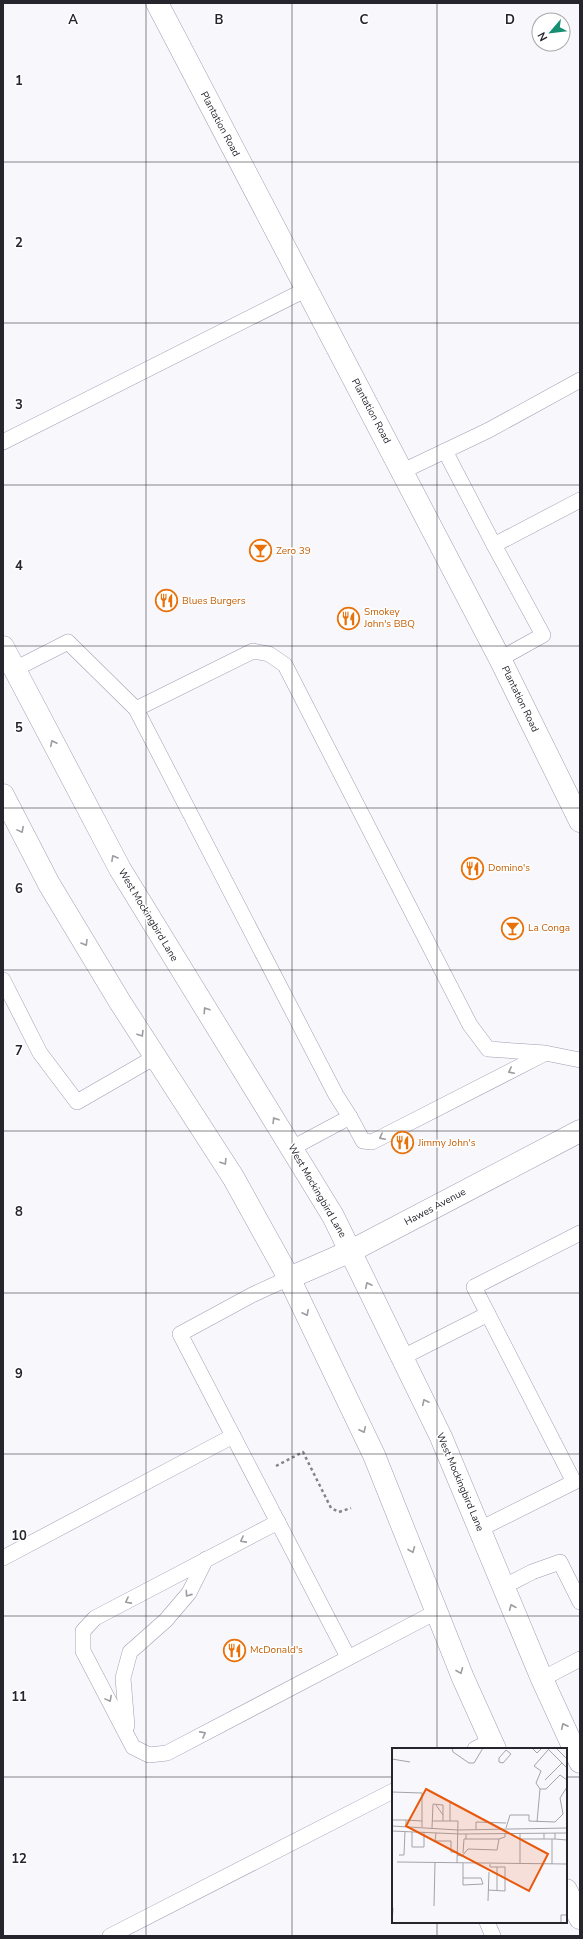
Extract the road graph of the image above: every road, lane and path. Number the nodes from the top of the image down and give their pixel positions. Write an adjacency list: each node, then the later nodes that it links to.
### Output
1 (157, 3): 2 (main road, Plantation Road)
2 (307, 288): 4 (lane); 6 (main road, Plantation Road)
3 (580, 380): 5 (lane)
4 (3, 442)
5 (445, 451): 6 (lane); 8 (lane)
6 (402, 471): 10 (main road, Plantation Road)
7 (580, 500): 8 (lane)
8 (494, 545): 10 (lane)
9 (3, 647): 11 (main road, West Mockingbird Lane)
10 (500, 659): 14 (main road, Plantation Road)
11 (9, 672): 12 (lane); 21 (main road, West Mockingbird Lane, one-way to 11)
12 (136, 709): 16 (lane); 19 (lane)
13 (3, 795): 17 (main road, one-way to 17)
14 (580, 821)
15 (3, 980): 17 (lane)
16 (545, 1054): 18 (lane); 19 (lane, one-way to 19)
17 (155, 1057): 24 (main road, one-way to 24)
18 (580, 1060)
19 (350, 1117): 21 (lane)
20 (579, 1136): 23 (main road, Hawes Avenue)
21 (292, 1148): 23 (main road, West Mockingbird Lane)
22 (580, 1233): 25 (lane)
23 (351, 1250): 24 (main road, Hawes Avenue); 26 (main road, West Mockingbird Lane, one-way to 23)
24 (289, 1278): 27 (lane); 36 (main road, one-way to 36)
25 (488, 1314): 26 (lane); 31 (lane)
26 (403, 1357): 31 (main road, West Mockingbird Lane, one-way to 26)
27 (233, 1436): 30 (lane); 32 (lane)
28 (273, 1468): 29 (path)
29 (351, 1508)
30 (278, 1522): 33 (lane, one-way to 33); 37 (lane)
31 (480, 1529): 34 (main road, West Mockingbird Lane)
32 (3, 1558)
33 (206, 1559): 40 (lane, one-way to 40); 40 (lane, one-way to 40)
34 (503, 1587): 35 (lane); 39 (main road, West Mockingbird Lane, one-way to 34)
35 (580, 1602)
36 (436, 1612): 37 (lane); 41 (main road, one-way to 41)
37 (348, 1657): 40 (lane, one-way to 37)
38 (580, 1659): 39 (lane)
39 (542, 1679): 42 (main road, West Mockingbird Lane, one-way to 39)
40 (128, 1736)
41 (487, 1746)
42 (580, 1762)
43 (392, 1792): 47 (lane)
44 (567, 1892): 45 (main road)
45 (580, 1918)
46 (488, 1923): 48 (lane)
47 (110, 1936)
48 (494, 1936)

